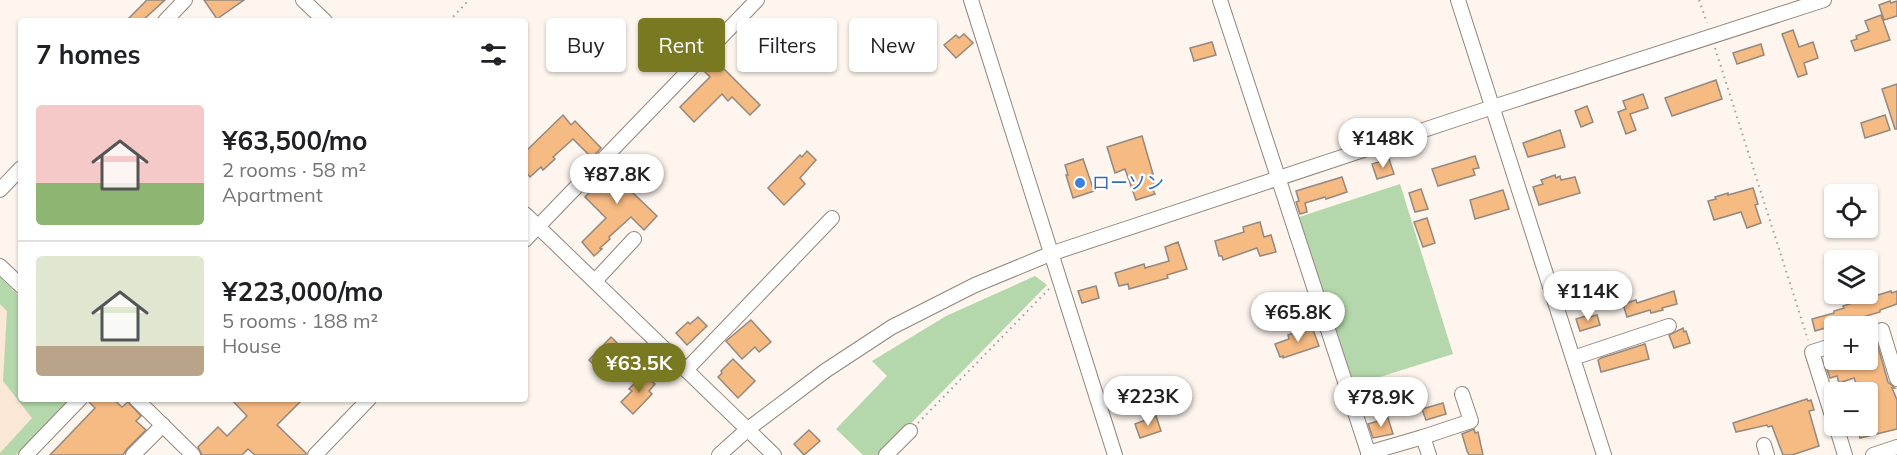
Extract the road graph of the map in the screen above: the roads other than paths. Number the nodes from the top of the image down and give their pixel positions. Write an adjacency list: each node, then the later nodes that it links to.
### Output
1 (185, 0): 8 (street)
2 (303, 0): 9 (street)
3 (757, 0): 16 (street)
4 (970, 0): 19 (street)
5 (1220, 0): 12 (street)
6 (1458, 0): 10 (street)
7 (1824, 0): 10 (street)
8 (168, 18)
9 (322, 18)
10 (1493, 107): 12 (street); 26 (street)
11 (18, 171): 13 (street)
12 (1278, 178): 19 (street); 40 (street)
13 (0, 190)
14 (528, 217): 16 (street)
15 (832, 218): 27 (street)
16 (538, 226): 17 (street); 21 (street)
17 (528, 237)
18 (634, 239): 21 (street)
19 (1050, 254): 35 (street); 48 (street)
20 (0, 266): 22 (street)
21 (595, 281): 27 (street)
22 (18, 283)
23 (1670, 326): 26 (street)
24 (1878, 331): 28 (street)
25 (1824, 348): 29 (street)
26 (1573, 358): 50 (street)
27 (686, 370): 35 (street)
28 (1897, 379)
29 (1824, 390)
30 (1462, 394): 38 (street)
31 (77, 402): 41 (street)
32 (139, 402): 34 (street)
33 (366, 402): 44 (street)
34 (163, 425): 42 (street); 43 (street)
35 (748, 429): 45 (street); 46 (street)
36 (910, 431): 47 (street)
37 (1839, 436): 51 (street)
38 (1423, 437): 40 (street); 49 (street)
39 (1897, 447): 52 (street)
40 (1368, 454)
41 (26, 455)
42 (133, 455)
43 (193, 455)
44 (315, 455)
45 (719, 455)
46 (774, 455)
47 (886, 455)
48 (1115, 455)
49 (1429, 455)
50 (1604, 455)
51 (1845, 455)
52 (1873, 455)

